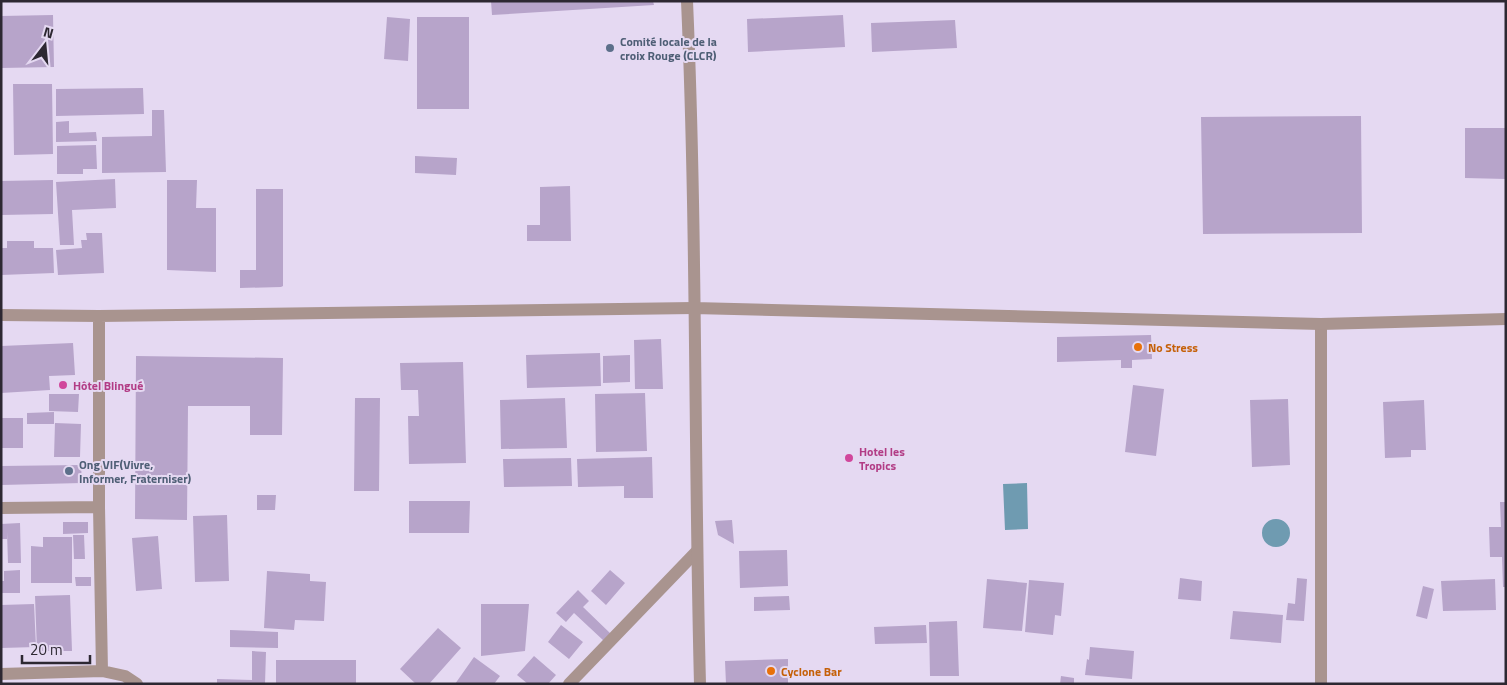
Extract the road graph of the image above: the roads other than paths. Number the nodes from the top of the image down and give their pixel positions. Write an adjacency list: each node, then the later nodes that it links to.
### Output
1 (687, 1): 2 (street)
2 (694, 308): 4 (street); 6 (street); 9 (street)
3 (1, 315): 4 (street)
4 (99, 316): 7 (street)
5 (1506, 319): 6 (street)
6 (1321, 324): 15 (street)
7 (99, 507): 8 (street); 10 (street)
8 (1, 508)
9 (697, 551): 13 (street); 14 (street)
10 (102, 671): 11 (street); 12 (street)
11 (1, 674)
12 (137, 684)
13 (569, 684)
14 (700, 684)
15 (1321, 684)

